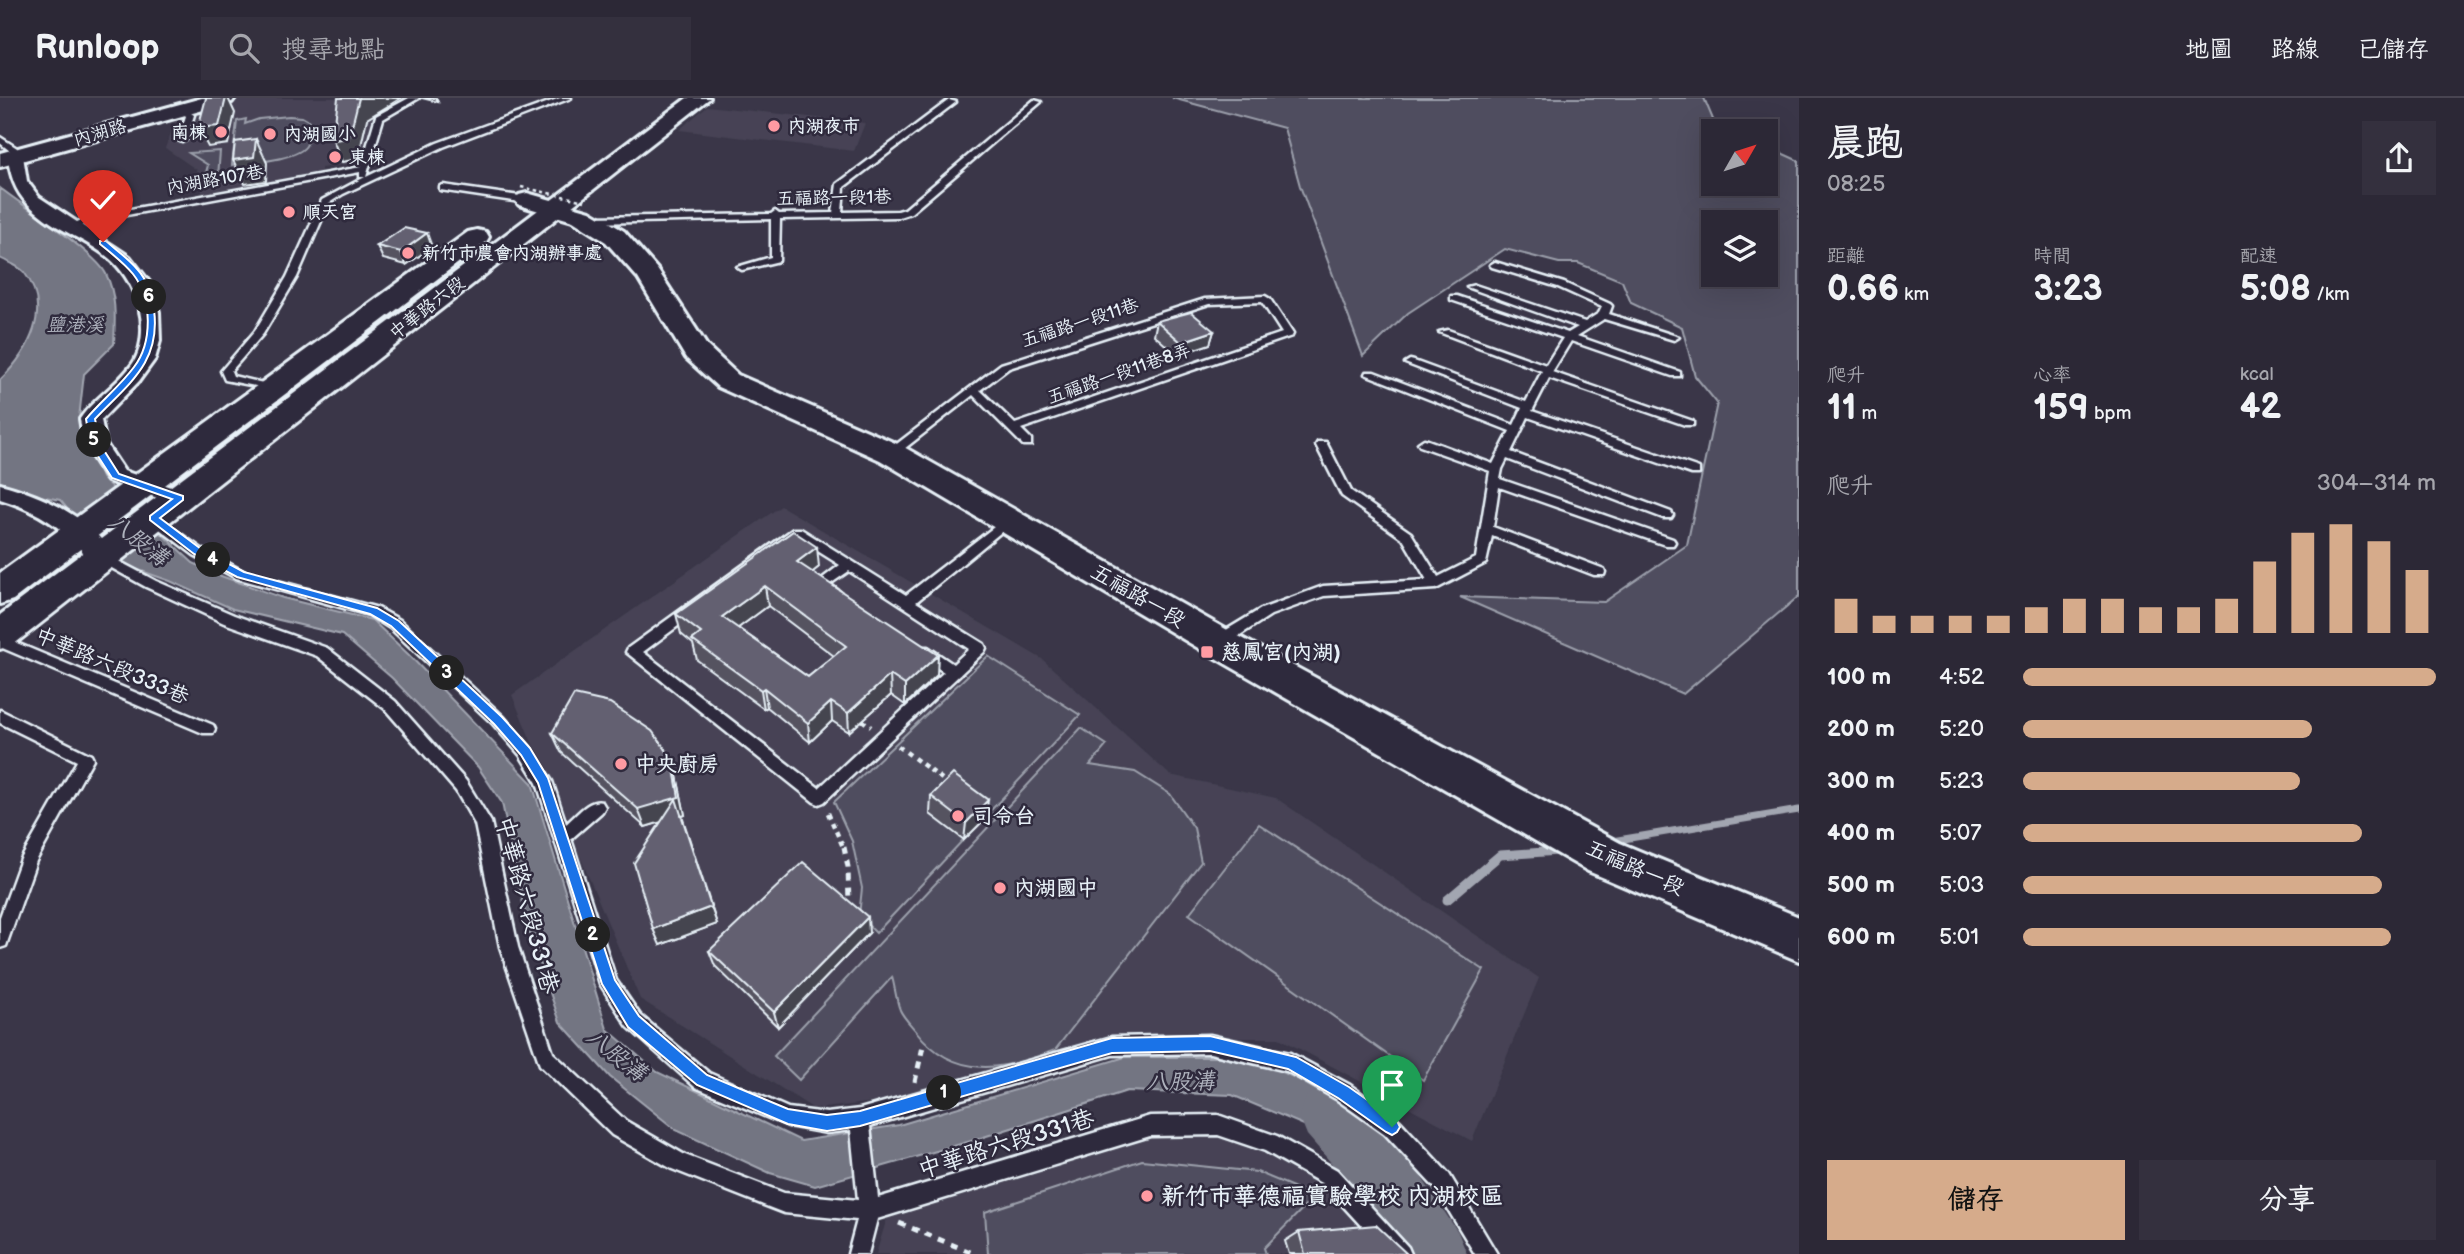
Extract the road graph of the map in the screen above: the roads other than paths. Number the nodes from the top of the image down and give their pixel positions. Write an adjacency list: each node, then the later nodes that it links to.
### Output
1 (225, 98): 8 (main road, 內湖路)
2 (415, 98): 13 (lane)
3 (567, 98): 14 (lane)
4 (668, 98): 11 (main road)
5 (700, 98): 16 (main road, 中華路六段)
6 (952, 102): 18 (lane)
7 (1037, 102): 18 (lane, 五福路一段1巷)
8 (183, 110): 10 (lane); 12 (main road, 內湖路)
9 (0, 139): 12 (lane)
10 (182, 140)
11 (603, 145)
12 (8, 158): 19 (street)
13 (365, 169): 14 (lane); 19 (lane, 內湖路107巷)
14 (361, 182): 34 (lane)
15 (443, 188): 16 (lane, 五福路一段1巷)
16 (555, 200): 17 (lane, 五福路一段1巷); 34 (main road, 中華路六段); 43 (main road, 五福路一段); 49 (main road, 中華路六段)
17 (775, 214): 18 (lane, 五福路一段1巷); 21 (lane)
18 (837, 215)
19 (71, 226): 47 (street)
20 (1495, 265): 24 (lane)
21 (743, 267)
22 (1472, 287): 25 (lane)
23 (1454, 298): 28 (lane)
24 (1603, 315): 25 (lane); 29 (lane)
25 (1586, 326): 28 (lane)
26 (1444, 332): 31 (lane)
27 (1288, 334): 35 (lane, 五福路一段11巷); 38 (lane, 五福路一段11巷8弄)
28 (1569, 337): 31 (lane); 33 (lane)
29 (1674, 337)
30 (1410, 363): 36 (lane)
31 (1547, 371): 36 (lane); 37 (lane)
32 (1370, 374): 39 (lane)
33 (1676, 374)
34 (272, 388): 47 (main road, 中華路六段)
35 (974, 389): 38 (lane); 43 (lane, 五福路一段11巷)
36 (1526, 409): 39 (lane); 45 (lane)
37 (1689, 423)
38 (1013, 428): 40 (lane)
39 (1515, 429): 44 (lane)
40 (1027, 442)
41 (1424, 443): 46 (lane)
42 (1322, 445): 57 (lane)
43 (891, 453): 51 (main road, 五福路一段)
44 (1503, 453): 46 (lane); 50 (lane)
45 (1695, 471)
46 (1495, 475): 52 (lane); 53 (lane)
47 (142, 486): 49 (street); 54 (main road, 中華路六段)
48 (0, 491): 54 (street)
49 (167, 508): 54 (main road, 中華路六段); 69 (lane)
50 (1667, 515)
51 (1007, 520): 60 (lane); 63 (main road, 五福路一段)
52 (1487, 529): 56 (lane); 57 (lane)
53 (1669, 542)
54 (92, 545): 58 (main road); 61 (main road); 73 (lane, 中華路六段331巷)
55 (849, 565): 59 (lane); 60 (lane); 65 (lane)
56 (1600, 572)
57 (1436, 584): 63 (lane)
58 (0, 591)
59 (843, 599)
60 (908, 602): 65 (lane)
61 (0, 635)
62 (0, 641): 67 (lane, 中華路六段333巷)
63 (1218, 642): 70 (main road, 五福路一段)
64 (910, 643): 65 (lane)
65 (954, 672)
66 (0, 716): 71 (lane)
67 (208, 729)
68 (597, 807): 69 (lane)
69 (562, 837): 72 (lane)
70 (1799, 939)
71 (0, 940)
72 (860, 1119): 73 (lane); 76 (lane)
73 (869, 1211): 74 (lane); 75 (lane, 中華路六段331巷)
74 (858, 1254)
75 (1401, 1254)
76 (1487, 1254)

